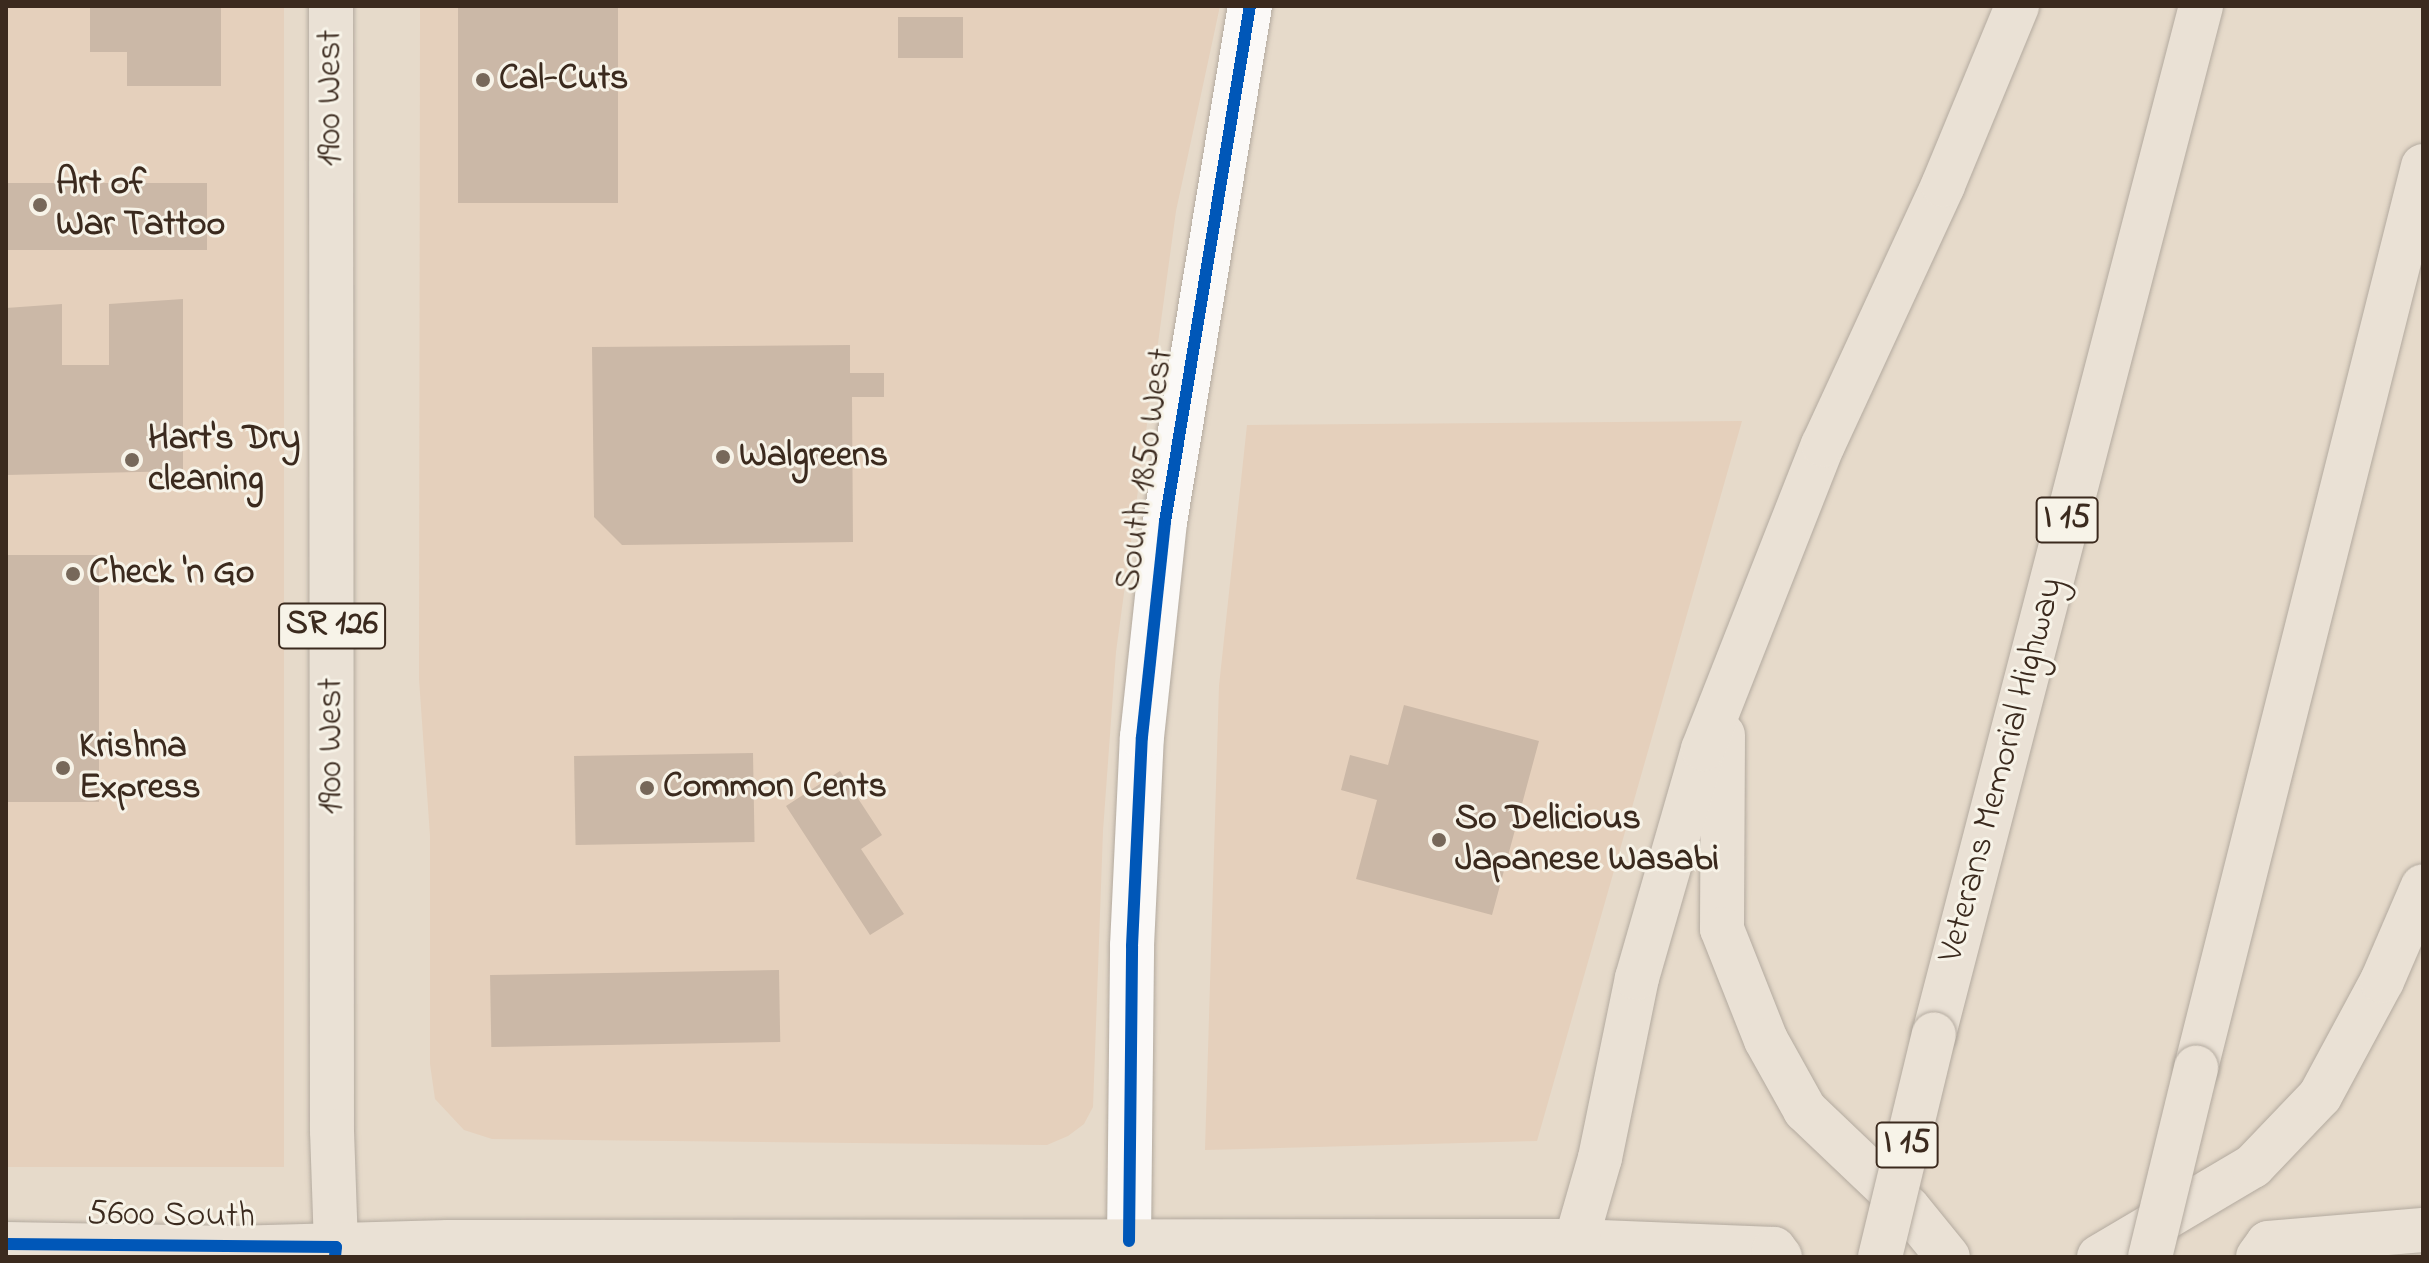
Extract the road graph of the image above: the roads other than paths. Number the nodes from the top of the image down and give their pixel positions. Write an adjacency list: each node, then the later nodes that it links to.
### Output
1 (331, 6): 12 (main road, 1900 West / SR 126)
2 (1250, 6): 9 (street, South 1850 West)
3 (2017, 6): 6 (main road)
4 (2201, 6): 14 (main road, Veterans Memorial Highway / I 15, bridge)
5 (2423, 166): 17 (main road, bridge)
6 (1725, 693): 10 (main road); 15 (main road)
7 (2423, 886): 16 (main road)
8 (2422, 1230): 18 (main road)
9 (1129, 1241): 10 (main road, 5600 South); 12 (main road, 5600 South)
10 (1576, 1241): 13 (main road, 5600 South)
11 (6, 1244): 12 (main road, 5600 South)
12 (336, 1247)
13 (1780, 1257)
14 (1880, 1257)
15 (1948, 1257)
16 (2099, 1257)
17 (2150, 1257)
18 (2258, 1257)

